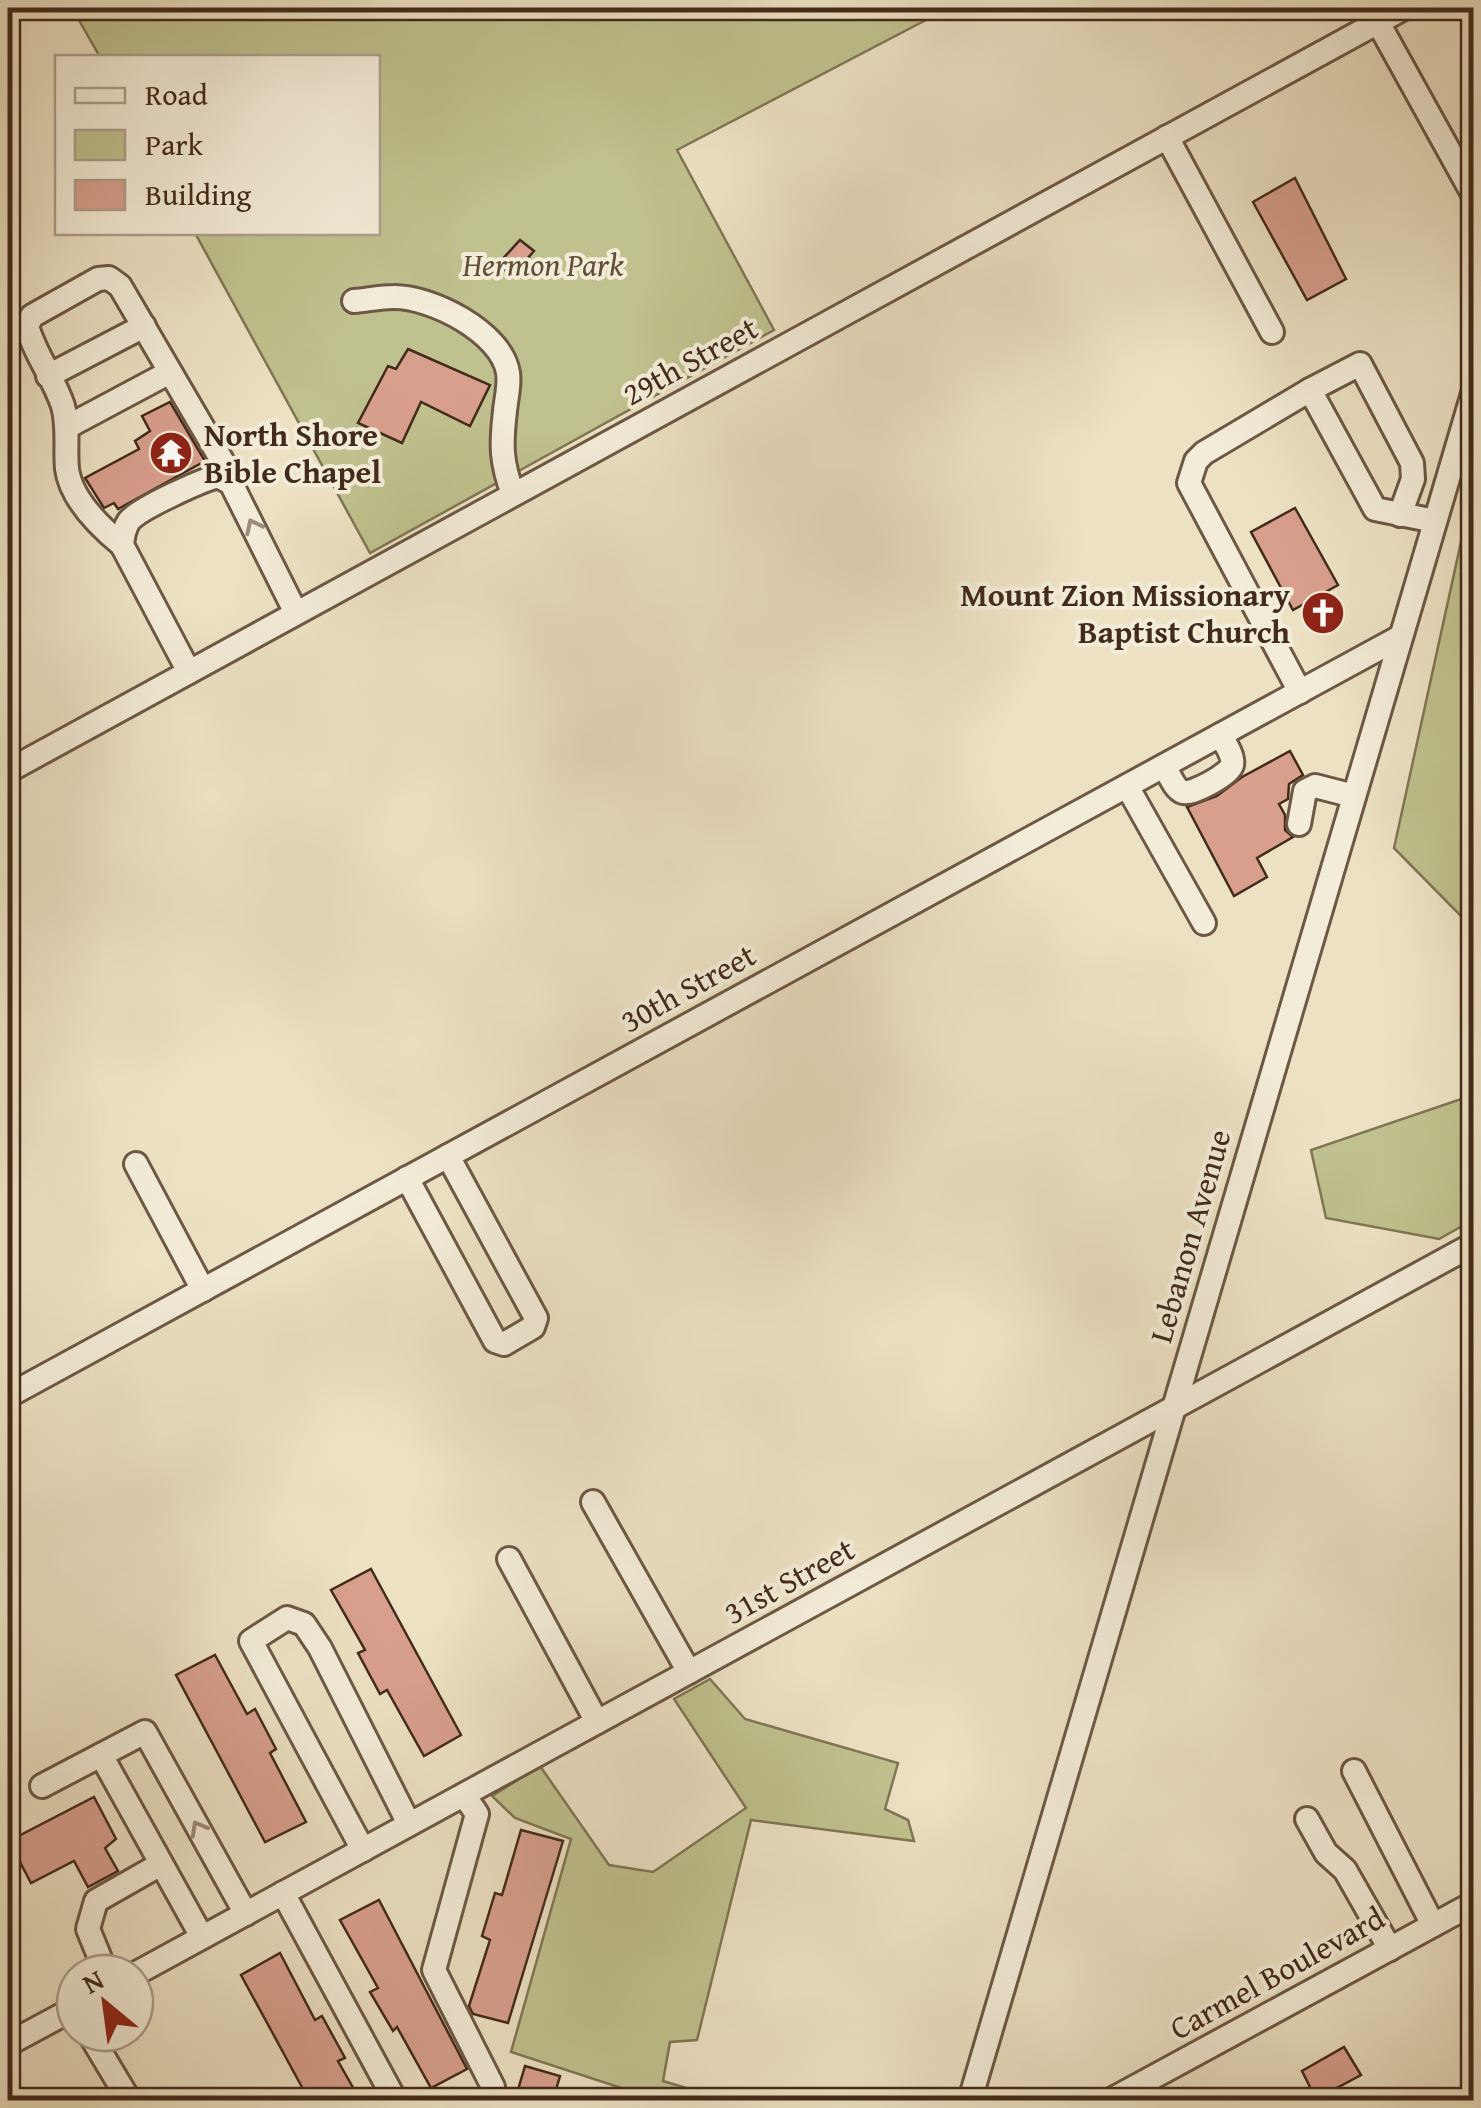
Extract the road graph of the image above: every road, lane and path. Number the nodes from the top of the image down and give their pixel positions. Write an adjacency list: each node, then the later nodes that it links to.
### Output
1 (1404, 8): 2 (street, 29th Street)
2 (1374, 14): 3 (street, 29th Street); 4 (street)
3 (1167, 137): 7 (street); 14 (street, 29th Street)
4 (1474, 196)
5 (354, 301): 14 (street)
6 (144, 326): 8 (street); 9 (street); 9 (street)
7 (1272, 332)
8 (170, 372): 12 (street); 13 (street)
9 (48, 376): 12 (street)
10 (1310, 390): 15 (street); 15 (street); 21 (street)
11 (1474, 390): 16 (street, Lebanon Avenue)
12 (67, 427): 17 (street)
13 (232, 483): 17 (street); 18 (street, one-way to 13)
14 (513, 494): 18 (street, 29th Street)
15 (1400, 515): 16 (street)
16 (1435, 521): 19 (street, Lebanon Avenue)
17 (122, 545): 20 (street)
18 (296, 613): 20 (street, 29th Street)
19 (1400, 637): 21 (street, 30th Street); 26 (street, Lebanon Avenue)
20 (189, 672): 24 (street, 29th Street)
21 (1300, 692): 22 (street, 30th Street)
22 (1220, 735): 23 (street, 30th Street); 23 (street)
23 (1164, 766): 25 (street, 30th Street)
24 (8, 771)
25 (1128, 786): 28 (street); 29 (street, 30th Street)
26 (1354, 796): 27 (street); 35 (street, Lebanon Avenue)
27 (1299, 824)
28 (1204, 923)
29 (448, 1156): 31 (street, 30th Street); 31 (street)
30 (136, 1164): 33 (street)
31 (407, 1178): 33 (street, 30th Street)
32 (1474, 1244): 35 (street, 31st Street)
33 (203, 1290): 34 (street, 30th Street)
34 (8, 1396)
35 (1173, 1408): 38 (street, 31st Street); 63 (street, Lebanon Avenue)
36 (593, 1502): 38 (street)
37 (509, 1560): 39 (street)
38 (689, 1672): 39 (street, 31st Street)
39 (597, 1722): 43 (street, 31st Street)
40 (101, 1755): 42 (street); 47 (street); 50 (street, one-way to 40)
41 (1354, 1771): 51 (street)
42 (42, 1786)
43 (464, 1795): 45 (street, 31st Street); 59 (street)
44 (1307, 1819): 53 (street)
45 (410, 1824): 46 (street, 31st Street); 46 (street)
46 (362, 1850): 48 (street, 31st Street)
47 (161, 1864): 52 (street); 54 (street)
48 (284, 1893): 50 (street, 31st Street); 61 (street)
49 (1474, 1903): 51 (street, Carmel Boulevard)
50 (246, 1914): 52 (street, 31st Street)
51 (1434, 1925): 53 (street, Carmel Boulevard)
52 (202, 1937): 55 (street, 31st Street)
53 (1390, 1949): 64 (street, Carmel Boulevard)
54 (98, 1953)
55 (155, 1963)
56 (55, 2019): 57 (street)
57 (8, 2044)
58 (101, 2053): 60 (street)
59 (491, 2094): 62 (street)
60 (129, 2100)
61 (395, 2100)
62 (469, 2100)
63 (970, 2100)
64 (1111, 2100)

